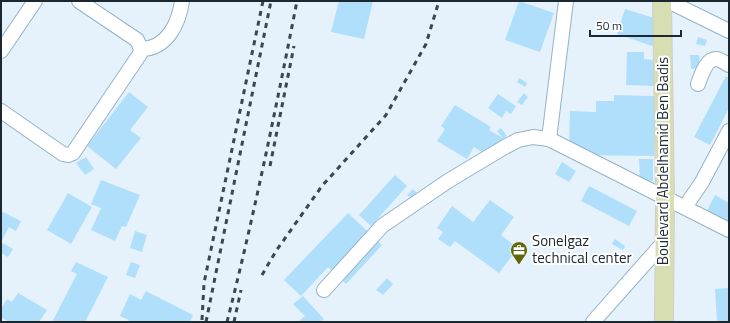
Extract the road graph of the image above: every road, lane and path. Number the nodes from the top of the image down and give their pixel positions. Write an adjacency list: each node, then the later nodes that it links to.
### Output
1 (35, 1): 8 (street)
2 (78, 1): 7 (street)
3 (182, 1): 7 (street)
4 (566, 1): 13 (street)
5 (670, 2): 6 (street); 14 (main road, Boulevard Abdelhamid Ben Badis)
6 (729, 31)
7 (141, 50): 11 (street)
8 (1, 51)
9 (729, 65): 10 (street)
10 (698, 84)
11 (1, 111)
12 (729, 131): 14 (street)
13 (549, 139): 14 (street); 17 (street)
14 (675, 202): 15 (street); 16 (main road, Boulevard Abdelhamid Ben Badis); 20 (main road, Boulevard Abdelhamid Ben Badis)
15 (729, 230)
16 (664, 242): 18 (street); 19 (main road, Boulevard Abdelhamid Ben Badis)
17 (324, 290)
18 (593, 322)
19 (664, 322)
20 (674, 322)

